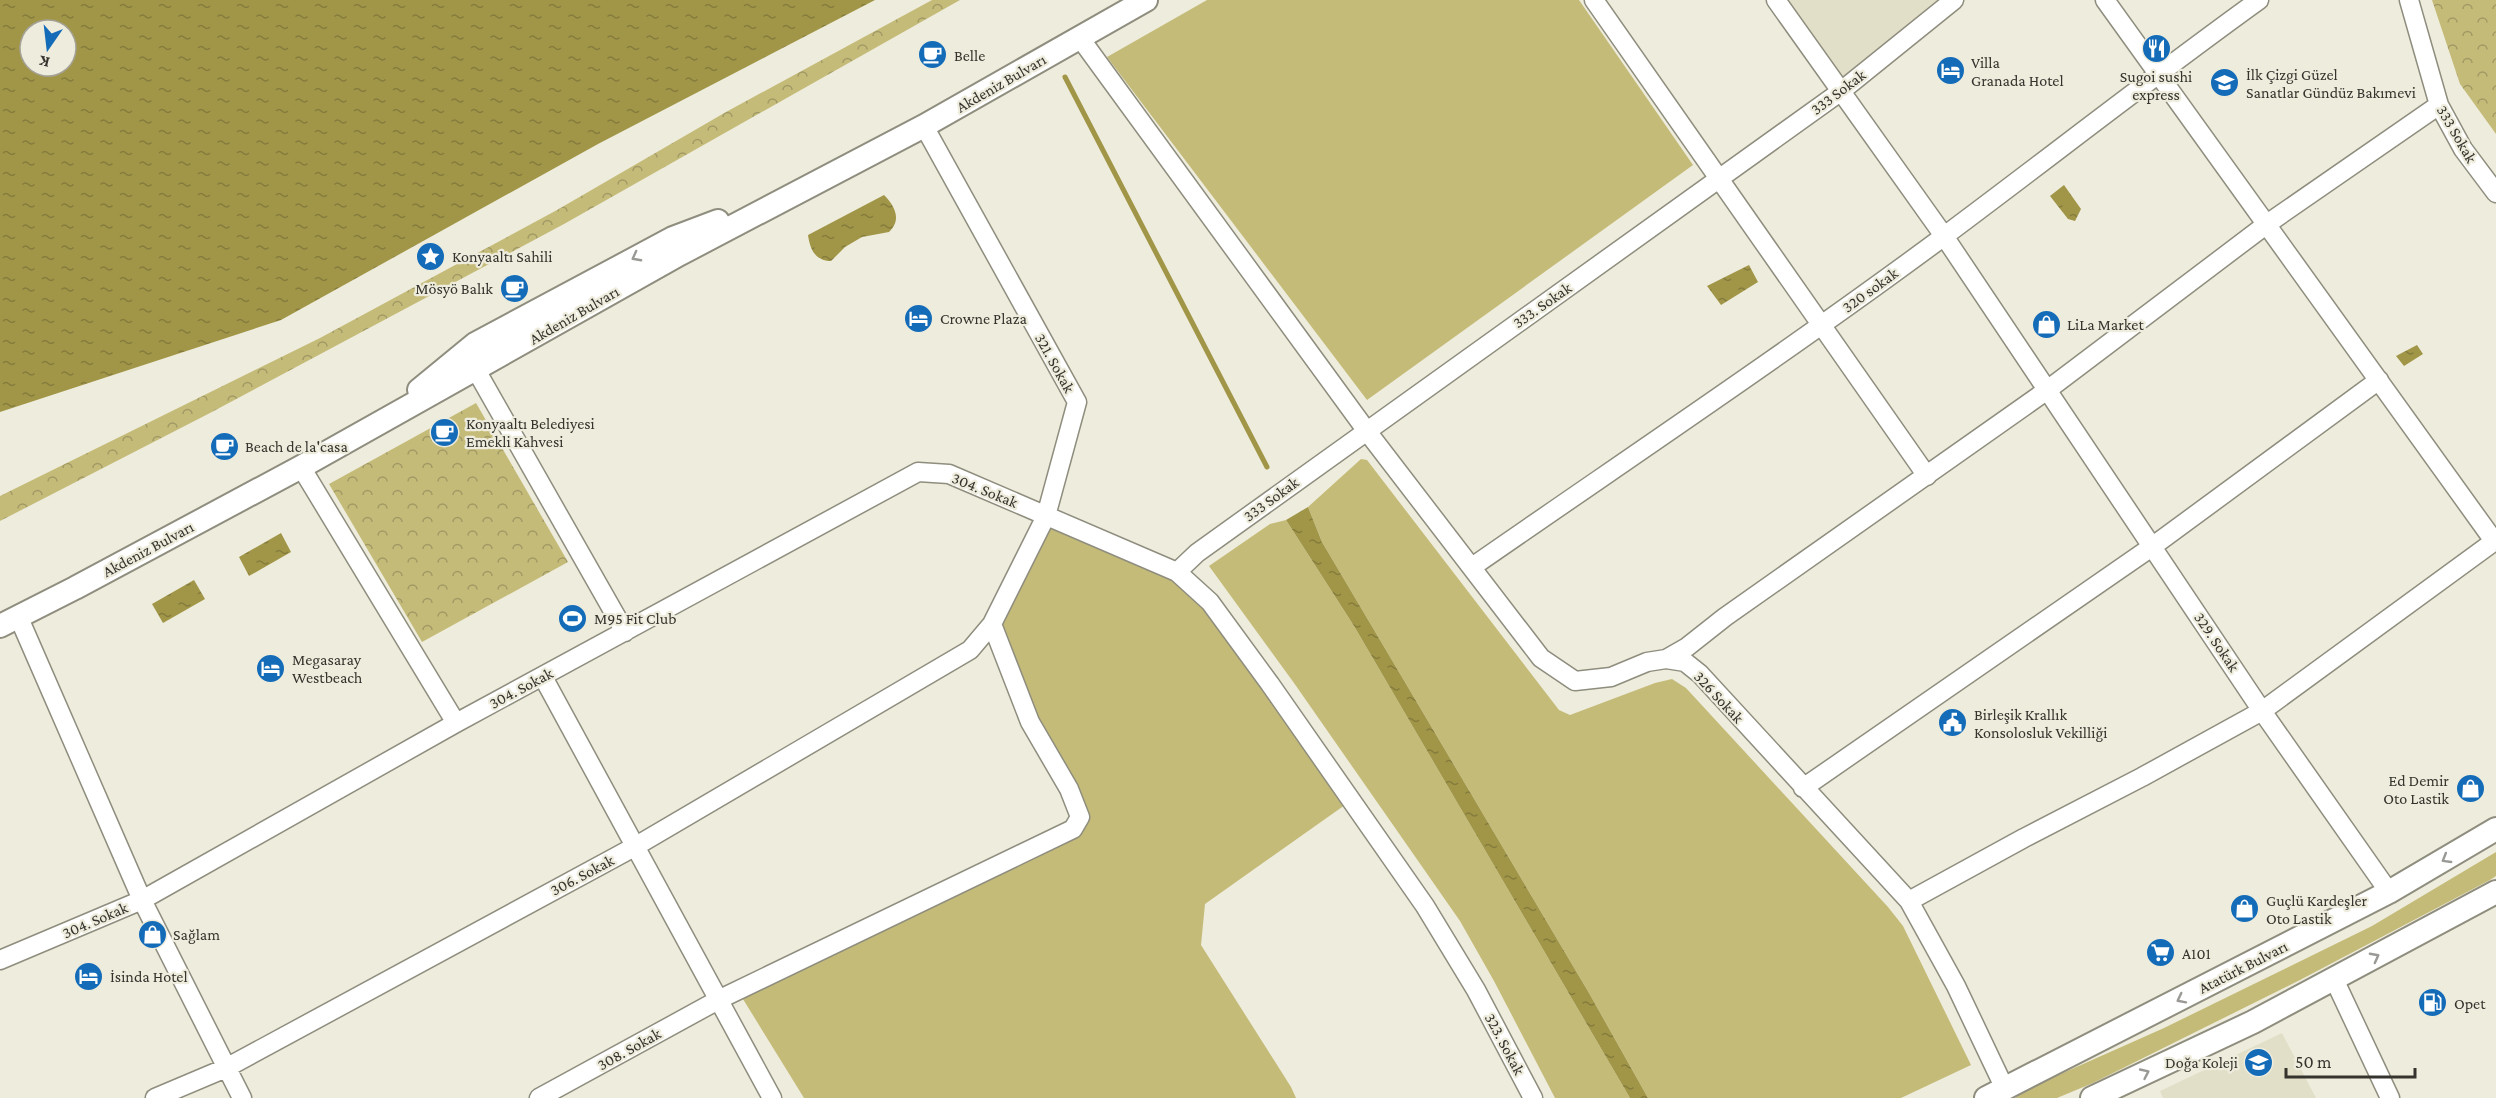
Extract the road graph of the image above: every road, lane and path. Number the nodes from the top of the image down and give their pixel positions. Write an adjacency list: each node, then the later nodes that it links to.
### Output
1 (1146, 0): 8 (main road, Akdeniz Bulvarı)
2 (1594, 0): 13 (street)
3 (1776, 0): 10 (street, 329. Sokak)
4 (1954, 0): 10 (street, 333 Sokak)
5 (2105, 0): 9 (street)
6 (2259, 0): 9 (street, 320 sokak)
7 (2409, 0): 11 (street, 333 Sokak)
8 (1080, 38): 12 (main road, Akdeniz Bulvarı); 24 (street)
9 (2157, 73): 15 (street); 16 (street, 320 sokak)
10 (1840, 92): 13 (street, 333 Sokak); 16 (street, 329. Sokak)
11 (2439, 105): 14 (street, 333 Sokak); 15 (street)
12 (924, 126): 17 (main road, Akdeniz Bulvarı); 27 (street, 321. Sokak)
13 (1718, 180): 18 (street); 24 (street, 333. Sokak)
14 (2496, 193)
15 (2266, 224): 21 (street); 22 (street)
16 (1944, 236): 18 (street, 320 sokak); 22 (street, 329. Sokak)
17 (677, 246): 19 (main road, one-way to 19); 20 (main road, Akdeniz Bulvarı)
18 (1822, 325): 26 (street); 30 (street, 320 sokak)
19 (480, 341): 20 (main road); 23 (main road)
20 (484, 366): 23 (main road, Akdeniz Bulvarı); 34 (street)
21 (2379, 380): 28 (street); 29 (street)
22 (2046, 391): 26 (street); 29 (street, 329. Sokak)
23 (379, 424): 25 (main road, Akdeniz Bulvarı)
24 (1366, 430): 30 (street); 31 (street, 333 Sokak)
25 (300, 466): 32 (main road, Akdeniz Bulvarı); 38 (street)
26 (1927, 476): 35 (street)
27 (1046, 516): 31 (street, 304. Sokak); 33 (street, 321. Sokak); 34 (street, 304. Sokak)
28 (2495, 540): 37 (street)
29 (2152, 546): 37 (street, 329. Sokak); 39 (street)
30 (1472, 567): 35 (street)
31 (1177, 572): 55 (street, 323. Sokak)
32 (9, 622): 44 (street)
33 (992, 624): 41 (street, 306. Sokak); 48 (street, 308. Sokak)
34 (625, 632): 36 (street, 304. Sokak)
35 (1666, 659): 39 (street, 326 Sokak)
36 (543, 677): 38 (street, 304. Sokak); 41 (street)
37 (2262, 711): 42 (street, 329. Sokak); 45 (street)
38 (456, 723): 44 (street, 304. Sokak)
39 (1803, 788): 45 (street, 326 Sokak)
40 (2496, 829): 42 (main road, Atatürk Bulvarı, one-way to 42)
41 (636, 846): 48 (street); 49 (street, 306. Sokak)
42 (2389, 892): 50 (main road, Atatürk Bulvarı, one-way to 50)
43 (2496, 892): 47 (main road, one-way to 43)
44 (142, 900): 46 (street, 304. Sokak); 49 (street)
45 (1909, 900): 50 (street, 326 Sokak)
46 (0, 960)
47 (2334, 979): 56 (main road, one-way to 47); 57 (street)
48 (720, 999): 53 (street, 308. Sokak); 54 (street)
49 (226, 1068): 51 (street, 306. Sokak); 52 (street)
50 (1995, 1095)
51 (155, 1098)
52 (242, 1098)
53 (539, 1098)
54 (772, 1098)
55 (1533, 1098)
56 (2092, 1098)
57 (2390, 1098)

